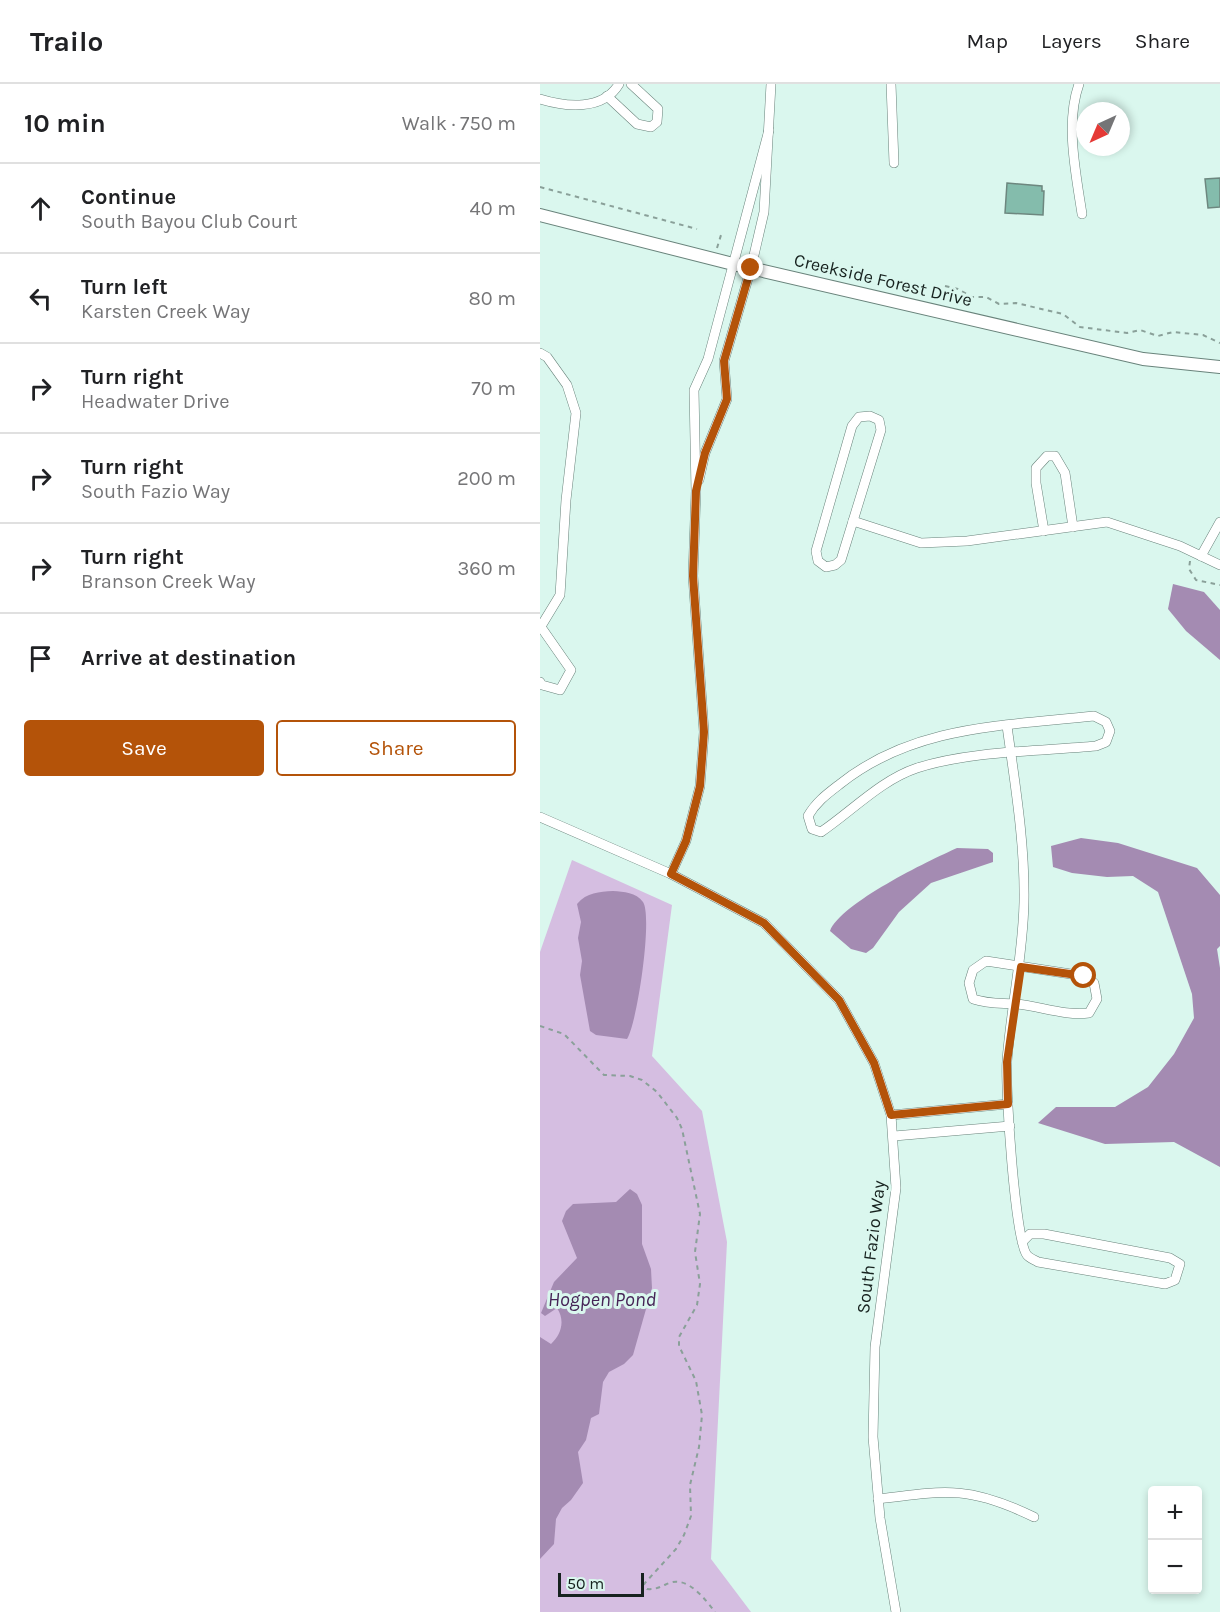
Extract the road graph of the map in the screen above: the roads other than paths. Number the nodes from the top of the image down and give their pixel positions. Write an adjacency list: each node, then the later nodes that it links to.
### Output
1 (620, 84): 6 (street)
2 (631, 84): 6 (street)
3 (771, 84): 8 (street)
4 (891, 84): 9 (street)
5 (1079, 84): 10 (street)
6 (607, 96): 7 (street)
7 (540, 99)
8 (769, 130): 12 (street); 13 (street)
9 (894, 163)
10 (1082, 214)
11 (540, 215): 12 (main road, Creekside Forest Drive)
12 (733, 264): 13 (main road, Creekside Forest Drive); 15 (street)
13 (751, 268): 16 (street); 17 (main road, Creekside Forest Drive)
14 (540, 353): 27 (street)
15 (708, 359): 16 (street); 18 (street)
16 (724, 361): 19 (street)
17 (1220, 367)
18 (696, 421): 19 (street); 20 (street)
19 (717, 423): 20 (street)
20 (696, 491): 32 (street)
21 (853, 521): 21 (street); 24 (street)
22 (1220, 522): 25 (street)
23 (1073, 527): 24 (street); 24 (street); 25 (street)
24 (1044, 531)
25 (1197, 554): 26 (street)
26 (1220, 565)
27 (541, 628): 28 (street)
28 (540, 682)
29 (1007, 726): 30 (street); 30 (street); 30 (street)
30 (1011, 754): 33 (street)
31 (540, 817): 32 (street, South Fazio Way)
32 (671, 874): 36 (street, South Fazio Way)
33 (1021, 967): 34 (street); 34 (street); 34 (street)
34 (1015, 1004): 35 (street)
35 (1008, 1104): 36 (street); 37 (street)
36 (891, 1115): 38 (street, South Fazio Way)
37 (1010, 1126): 38 (street); 39 (street)
38 (894, 1136): 40 (street, South Fazio Way)
39 (1022, 1242): 39 (street)
40 (878, 1499): 41 (street); 42 (street, South Fazio Way)
41 (1034, 1517)
42 (896, 1612)

